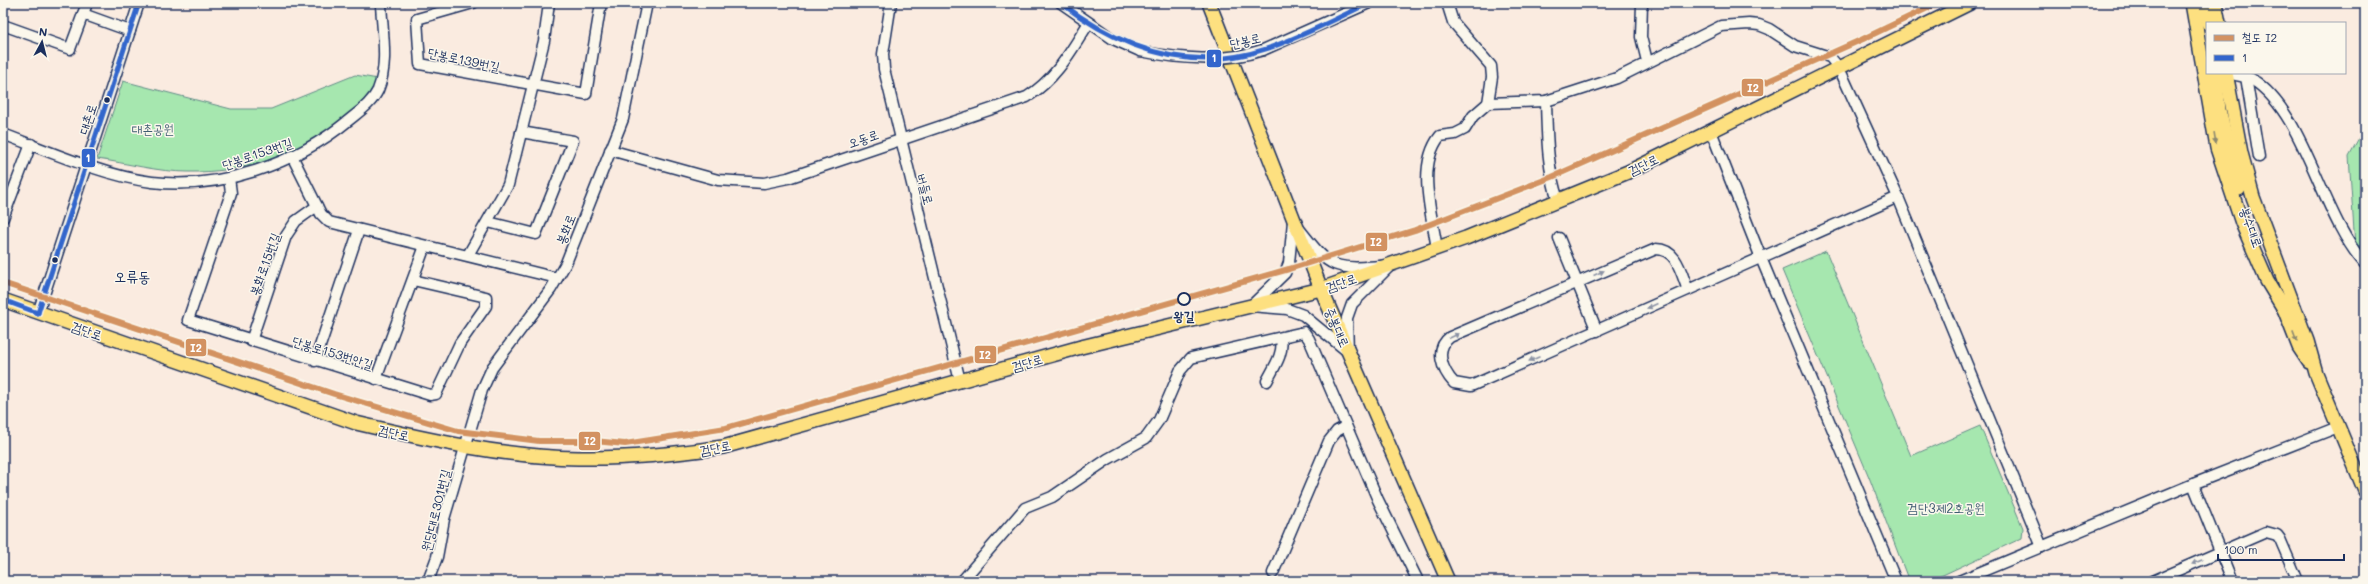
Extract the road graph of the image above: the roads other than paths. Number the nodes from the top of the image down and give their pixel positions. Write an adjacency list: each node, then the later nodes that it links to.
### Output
1 (87, 3): 19 (street)
2 (139, 3): 25 (street, 대촌로)
3 (381, 3): 39 (street, 단봉로153번길)
4 (473, 3): 30 (street, 단봉로139번길)
5 (549, 3): 30 (street)
6 (601, 3): 30 (street, 단봉로139번길)
7 (647, 3): 38 (street, 봉화로)
8 (891, 3): 36 (street, 버들로)
9 (1061, 3): 23 (street, 단봉로)
10 (1209, 3): 47 (main road, 중봉대로)
11 (1369, 3): 23 (street, 단봉로, bridge)
12 (1446, 3): 32 (street)
13 (1642, 3): 26 (street)
14 (1970, 3): 27 (main road, 검단로)
15 (2192, 3): 64 (main road, one-way to 64)
16 (2204, 3): 20 (main road)
17 (2215, 3): 21 (main road)
18 (2223, 3): 22 (main road)
19 (83, 14): 24 (street); 25 (street)
20 (2208, 22)
21 (2218, 22)
22 (2226, 22)
23 (1088, 24): 36 (street, 오동로)
24 (3, 25)
25 (130, 30): 41 (street, 대촌로)
26 (1647, 61): 27 (street); 31 (street)
27 (1839, 68): 33 (main road, 검단로); 43 (street)
28 (2215, 74): 64 (main road, 봉수대로)
29 (2236, 75): 40 (street); 55 (street); 64 (main road)
30 (533, 86): 34 (street)
31 (1546, 101): 32 (street); 44 (street)
32 (1488, 103): 52 (street)
33 (1711, 131): 44 (main road, 검단로); 54 (street)
34 (521, 132): 48 (street); 48 (street)
35 (3, 134): 37 (street, 단봉로153번길)
36 (900, 138): 38 (street, 오동로); 72 (street, 버들로)
37 (31, 144): 41 (street, 단봉로153번길); 46 (street)
38 (610, 150): 57 (street, 봉화로)
39 (292, 156): 42 (street, 단봉로153번길); 45 (street)
40 (2259, 157)
41 (86, 164): 42 (street, 단봉로153번길); 65 (street, 대촌로)
42 (229, 178): 68 (street, 단봉로153번안길)
43 (1898, 197): 54 (street); 79 (street)
44 (1558, 200): 52 (main road, 검단로)
45 (317, 206): 49 (street); 68 (street, 봉화로15번길)
46 (3, 218)
47 (1293, 221): 56 (street); 60 (main road, 중봉대로); 63 (street)
48 (488, 222): 53 (street)
49 (359, 230): 51 (street); 70 (street)
50 (1559, 238): 59 (street)
51 (425, 246): 53 (street); 58 (street)
52 (1437, 249): 56 (main road, 검단로)
53 (468, 255): 57 (street)
54 (1761, 258): 61 (street); 86 (street)
55 (2365, 264)
56 (1391, 265): 60 (main road, 검단로); 69 (street)
57 (557, 278): 76 (street, 봉화로)
58 (413, 280): 71 (street); 71 (street, 단봉로153번안길)
59 (1577, 283): 61 (street, one-way to 61); 66 (street); 66 (street, one-way to 59)
60 (1321, 289): 63 (main road, 검단로); 69 (main road, 중봉대로)
61 (1688, 290): 66 (street, one-way to 66)
62 (3, 300): 65 (main road, 검단로)
63 (1251, 306): 69 (street); 72 (main road, 검단로)
64 (2289, 307): 75 (main road, 봉수대로)
65 (38, 313): 76 (main road, 검단로)
66 (1597, 331)
67 (1281, 339): 73 (street); 74 (street); 83 (street)
68 (251, 341): 70 (street, 단봉로153번안길)
69 (1348, 352): 85 (main road, 중봉대로)
70 (315, 361): 71 (street, 단봉로153번안길)
71 (376, 379)
72 (960, 381): 76 (main road, 검단로)
73 (1267, 381)
74 (1346, 426): 81 (street); 84 (street)
75 (2338, 428): 77 (street); 78 (main road, 봉수대로)
76 (466, 445): 82 (street, 원당대로301번길)
77 (2192, 484): 79 (street); 80 (street)
78 (2365, 491)
79 (2042, 547): 87 (street)
80 (2220, 552): 88 (street, one-way to 88); 89 (street); 90 (street)
81 (1273, 573)
82 (428, 581)
83 (962, 581)
84 (1418, 581)
85 (1448, 581)
86 (1896, 581)
87 (1959, 581)
88 (2152, 581)
89 (2232, 581)
90 (2298, 581)

